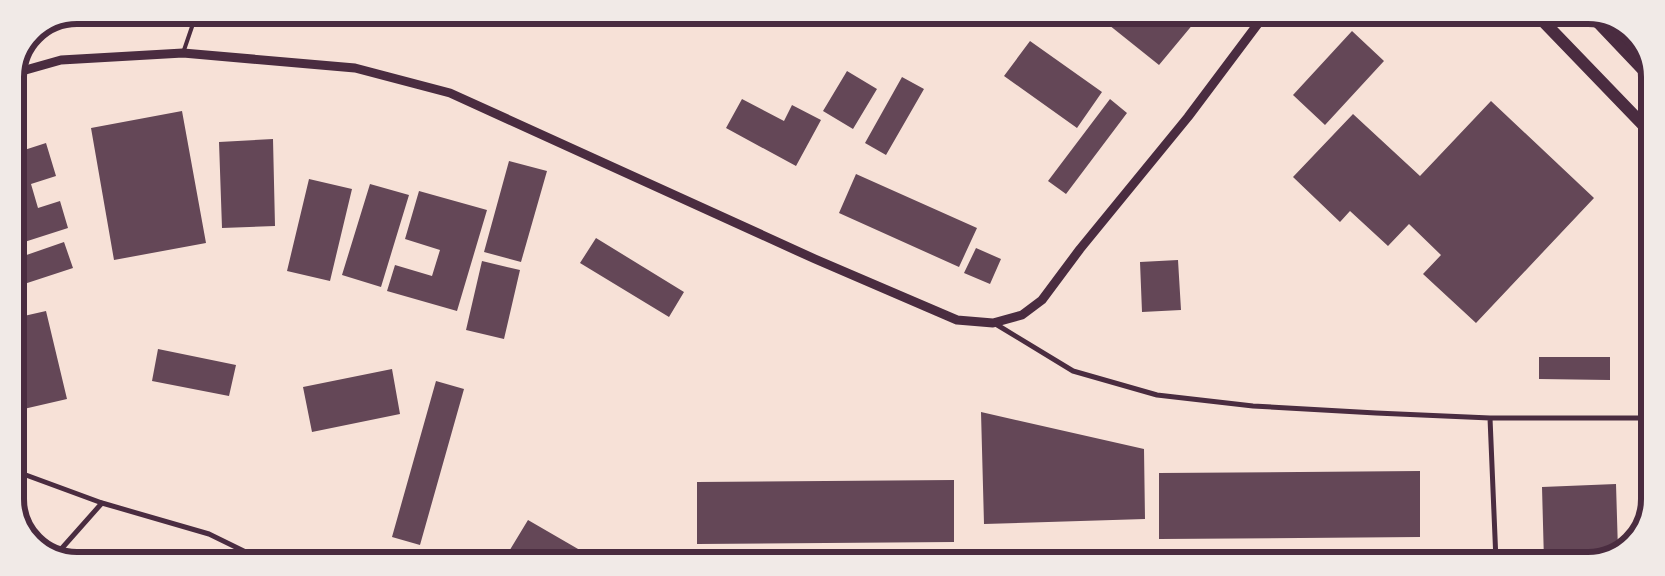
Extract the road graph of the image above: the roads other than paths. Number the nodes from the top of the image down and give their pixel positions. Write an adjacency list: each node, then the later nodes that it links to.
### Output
1 (193, 24): 5 (lane)
2 (1258, 24): 9 (street)
3 (1546, 24): 8 (main road)
4 (1602, 26): 6 (main road)
5 (182, 53): 7 (street); 9 (street)
6 (1640, 67)
7 (25, 70)
8 (1641, 122)
9 (993, 323): 10 (street)
10 (1490, 418): 11 (street); 16 (street)
11 (1641, 418)
12 (24, 473): 13 (street)
13 (102, 503): 14 (street); 15 (street)
14 (61, 549)
15 (246, 552)
16 (1496, 552)

